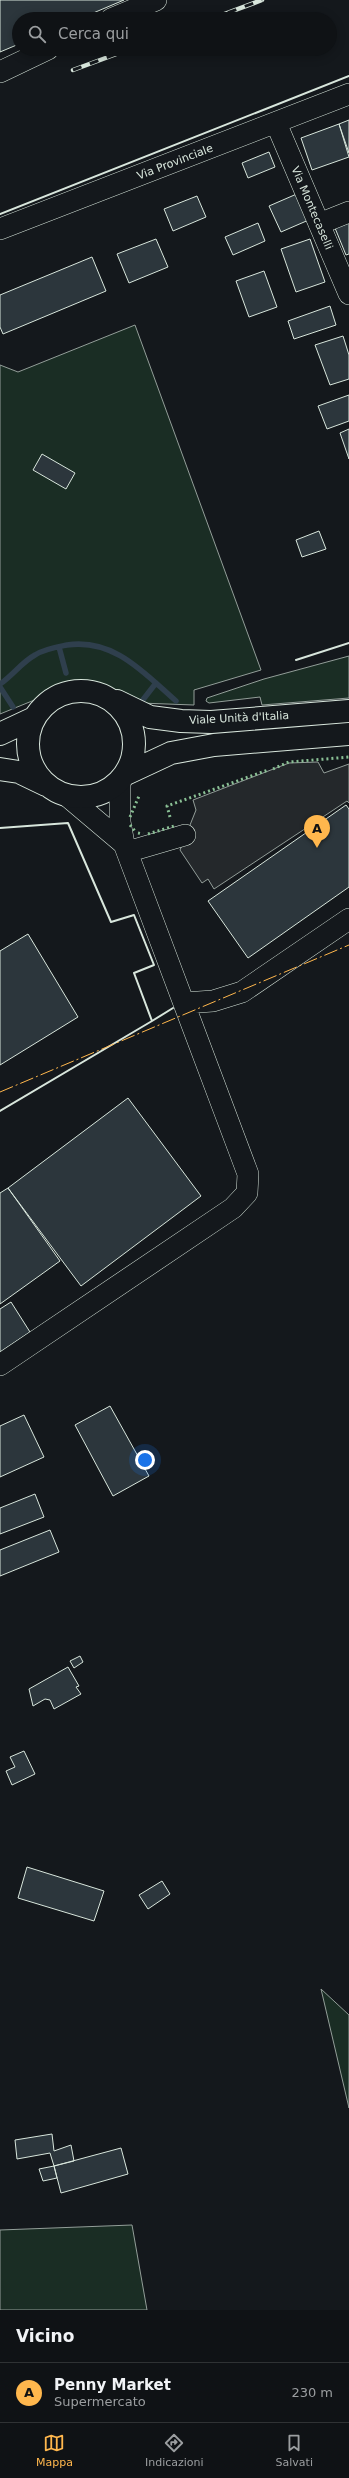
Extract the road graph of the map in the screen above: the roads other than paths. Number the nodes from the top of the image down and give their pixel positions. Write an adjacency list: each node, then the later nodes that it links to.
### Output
1 (156, 0): 2 (street)
2 (127, 12)
3 (33, 56): 4 (street)
4 (0, 72)
5 (349, 94): 6 (street, Via Provinciale)
6 (276, 123): 8 (street, Via Montecaselli); 9 (street, Via Provinciale)
7 (349, 212): 8 (street)
8 (319, 224): 10 (street, Via Montecaselli)
9 (0, 229)
10 (349, 294)
11 (110, 698): 12 (main road, Viale Unità d'Italia); 13 (main road, Viale Unità d'Italia); 17 (main road, Viale Unità d'Italia)
12 (349, 711)
13 (34, 718): 14 (main road, Viale Unità d'Italia); 18 (main road, Viale Unità d'Italia)
14 (0, 734)
15 (349, 734): 17 (main road)
16 (0, 768): 18 (main road)
17 (123, 778): 18 (main road); 20 (street)
18 (57, 791): 20 (street)
19 (185, 835): 20 (street)
20 (126, 848): 22 (street)
21 (349, 919): 22 (street)
22 (184, 1003): 23 (street)
23 (0, 1365)

